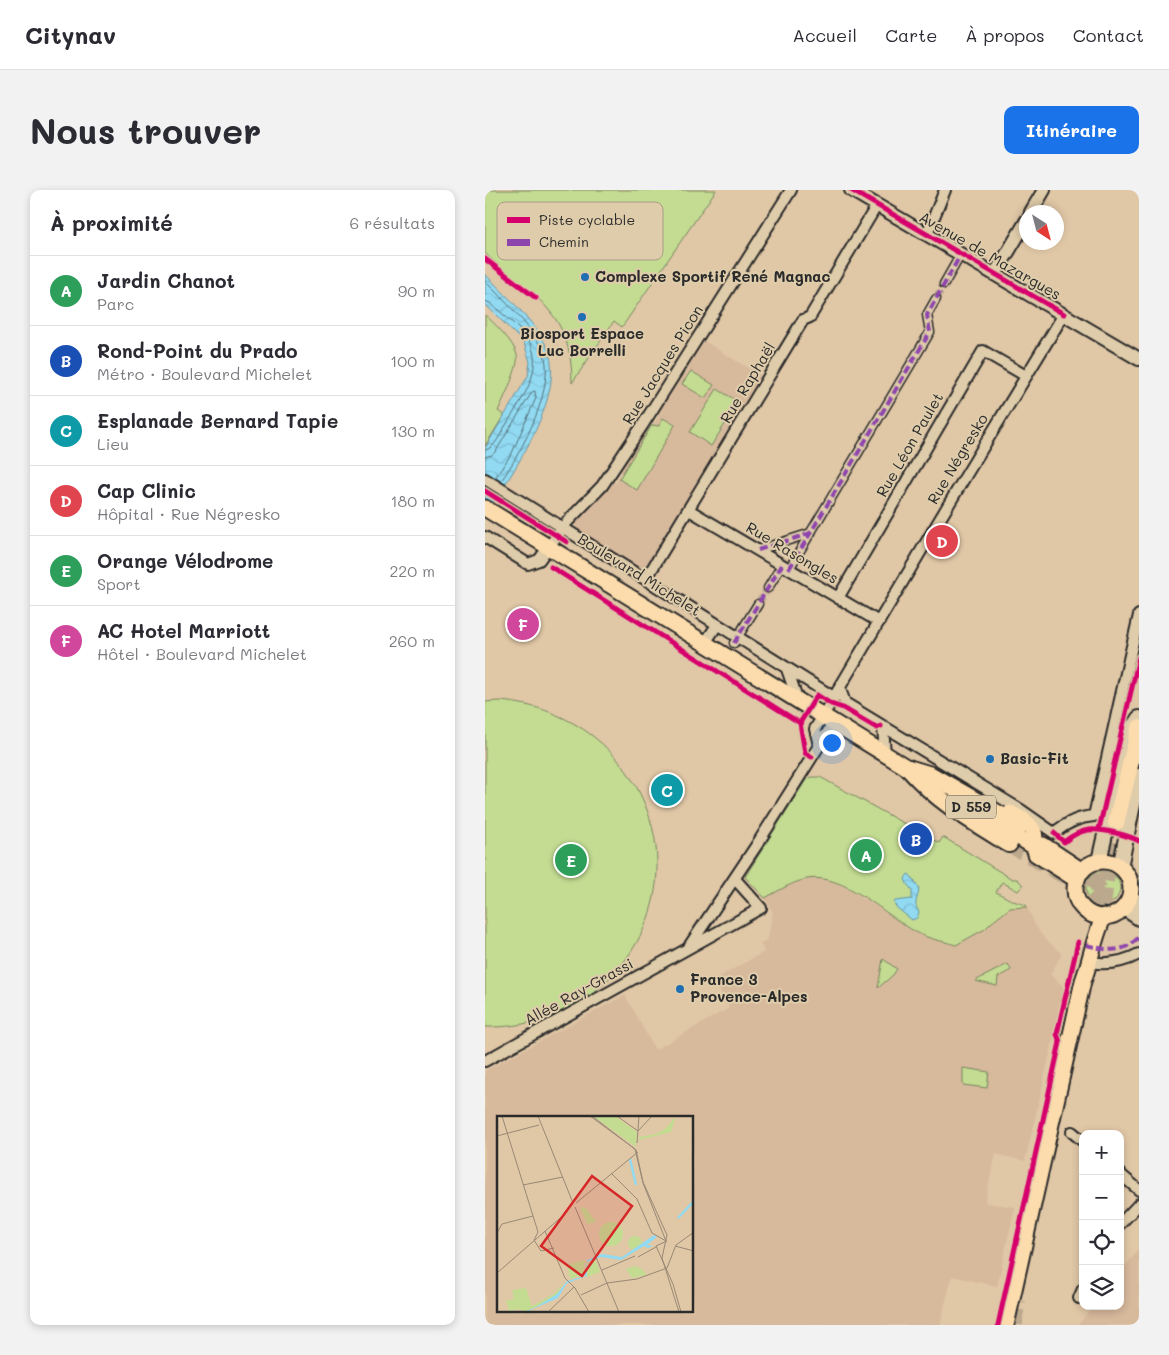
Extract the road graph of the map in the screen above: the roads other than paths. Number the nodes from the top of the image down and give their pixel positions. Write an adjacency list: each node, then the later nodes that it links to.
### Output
1 (791, 190): 19 (street, Rue Jacques Picon)
2 (945, 190): 7 (street)
3 (1044, 190): 6 (street)
4 (857, 192): 5 (street, Avenue de Mazargues)
5 (877, 205): 7 (street, Avenue de Mazargues); 18 (street, Rue Raphaël)
6 (1035, 205)
7 (927, 234): 9 (street, Avenue de Mazargues)
8 (1019, 234): 10 (street)
9 (961, 254): 10 (street, Avenue de Mazargues); 11 (street)
10 (995, 274): 13 (street, Avenue de Mazargues)
11 (944, 284)
12 (936, 299): 20 (street)
13 (1064, 314): 14 (street, Avenue de Mazargues); 15 (street, Rue Négresko)
14 (1139, 359)
15 (1026, 376): 27 (street, Rue Léon Paulet); 30 (street, Rue Négresko)
16 (485, 479): 19 (street, Boulevard Michelet)
17 (487, 509): 22 (main road, Boulevard Michelet)
18 (689, 510): 23 (street, Rue Rasongles); 25 (street, Rue Raphaël)
19 (563, 528): 22 (street, Rue Jacques Picon); 25 (street, Boulevard Michelet)
20 (811, 532): 23 (street); 24 (street)
21 (485, 537): 22 (street)
22 (548, 547): 33 (main road, Boulevard Michelet)
23 (758, 550): 24 (street, Rue Rasongles)
24 (785, 567): 26 (street); 27 (street, Rue Rasongles)
25 (646, 579): 31 (street, Boulevard Michelet)
26 (768, 588)
27 (837, 598): 30 (street, Rue Rasongles)
28 (758, 604): 32 (street)
29 (1139, 615): 45 (street)
30 (879, 622): 35 (street, Rue Négresko)
31 (717, 625): 32 (street, Boulevard Michelet); 33 (street, Boulevard Michelet)
32 (736, 640): 34 (street, Boulevard Michelet)
33 (705, 644): 37 (main road, Boulevard Michelet)
34 (787, 669): 36 (street, Boulevard Michelet); 37 (street)
35 (840, 688): 36 (street, Rue Négresko); 40 (street)
36 (835, 698): 39 (street, Rue Négresko)
37 (799, 701): 39 (main road, Boulevard Michelet)
38 (1139, 718): 46 (main road)
39 (828, 719): 43 (street, Rue Négresko); 44 (main road, Boulevard Michelet)
40 (883, 727): 44 (street); 45 (street)
41 (1139, 728): 42 (highway)
42 (1139, 738)
43 (819, 746): 54 (street, Allée Ray-Grassi)
44 (885, 754): 47 (main road, Boulevard Michelet)
45 (1105, 763): 46 (street)
46 (1121, 767): 51 (main road)
47 (908, 768): 49 (highway); 50 (highway); 53 (main road, Boulevard Michelet)
48 (1139, 776): 52 (main road)
49 (1020, 826)
50 (1009, 844)
51 (1099, 861): 52 (main road); 53 (main road)
52 (1120, 866): 55 (main road)
53 (1080, 875): 56 (main road)
54 (735, 879): 58 (street, Allée Ray-Grassi); 58 (street, Allée Ray-Grassi)
55 (1131, 902): 56 (main road); 57 (main road)
56 (1097, 915): 60 (main road); 61 (main road)
57 (1139, 918)
58 (688, 948): 62 (street, Allée Ray-Grassi)
59 (1139, 954): 60 (street)
60 (1090, 962): 61 (main road)
61 (1083, 981): 69 (main road)
62 (485, 1061)
63 (1072, 1132): 64 (street)
64 (1079, 1138)
65 (1121, 1175): 66 (street)
66 (1139, 1190)
67 (1139, 1204): 68 (street)
68 (1124, 1220)
69 (1006, 1325)

